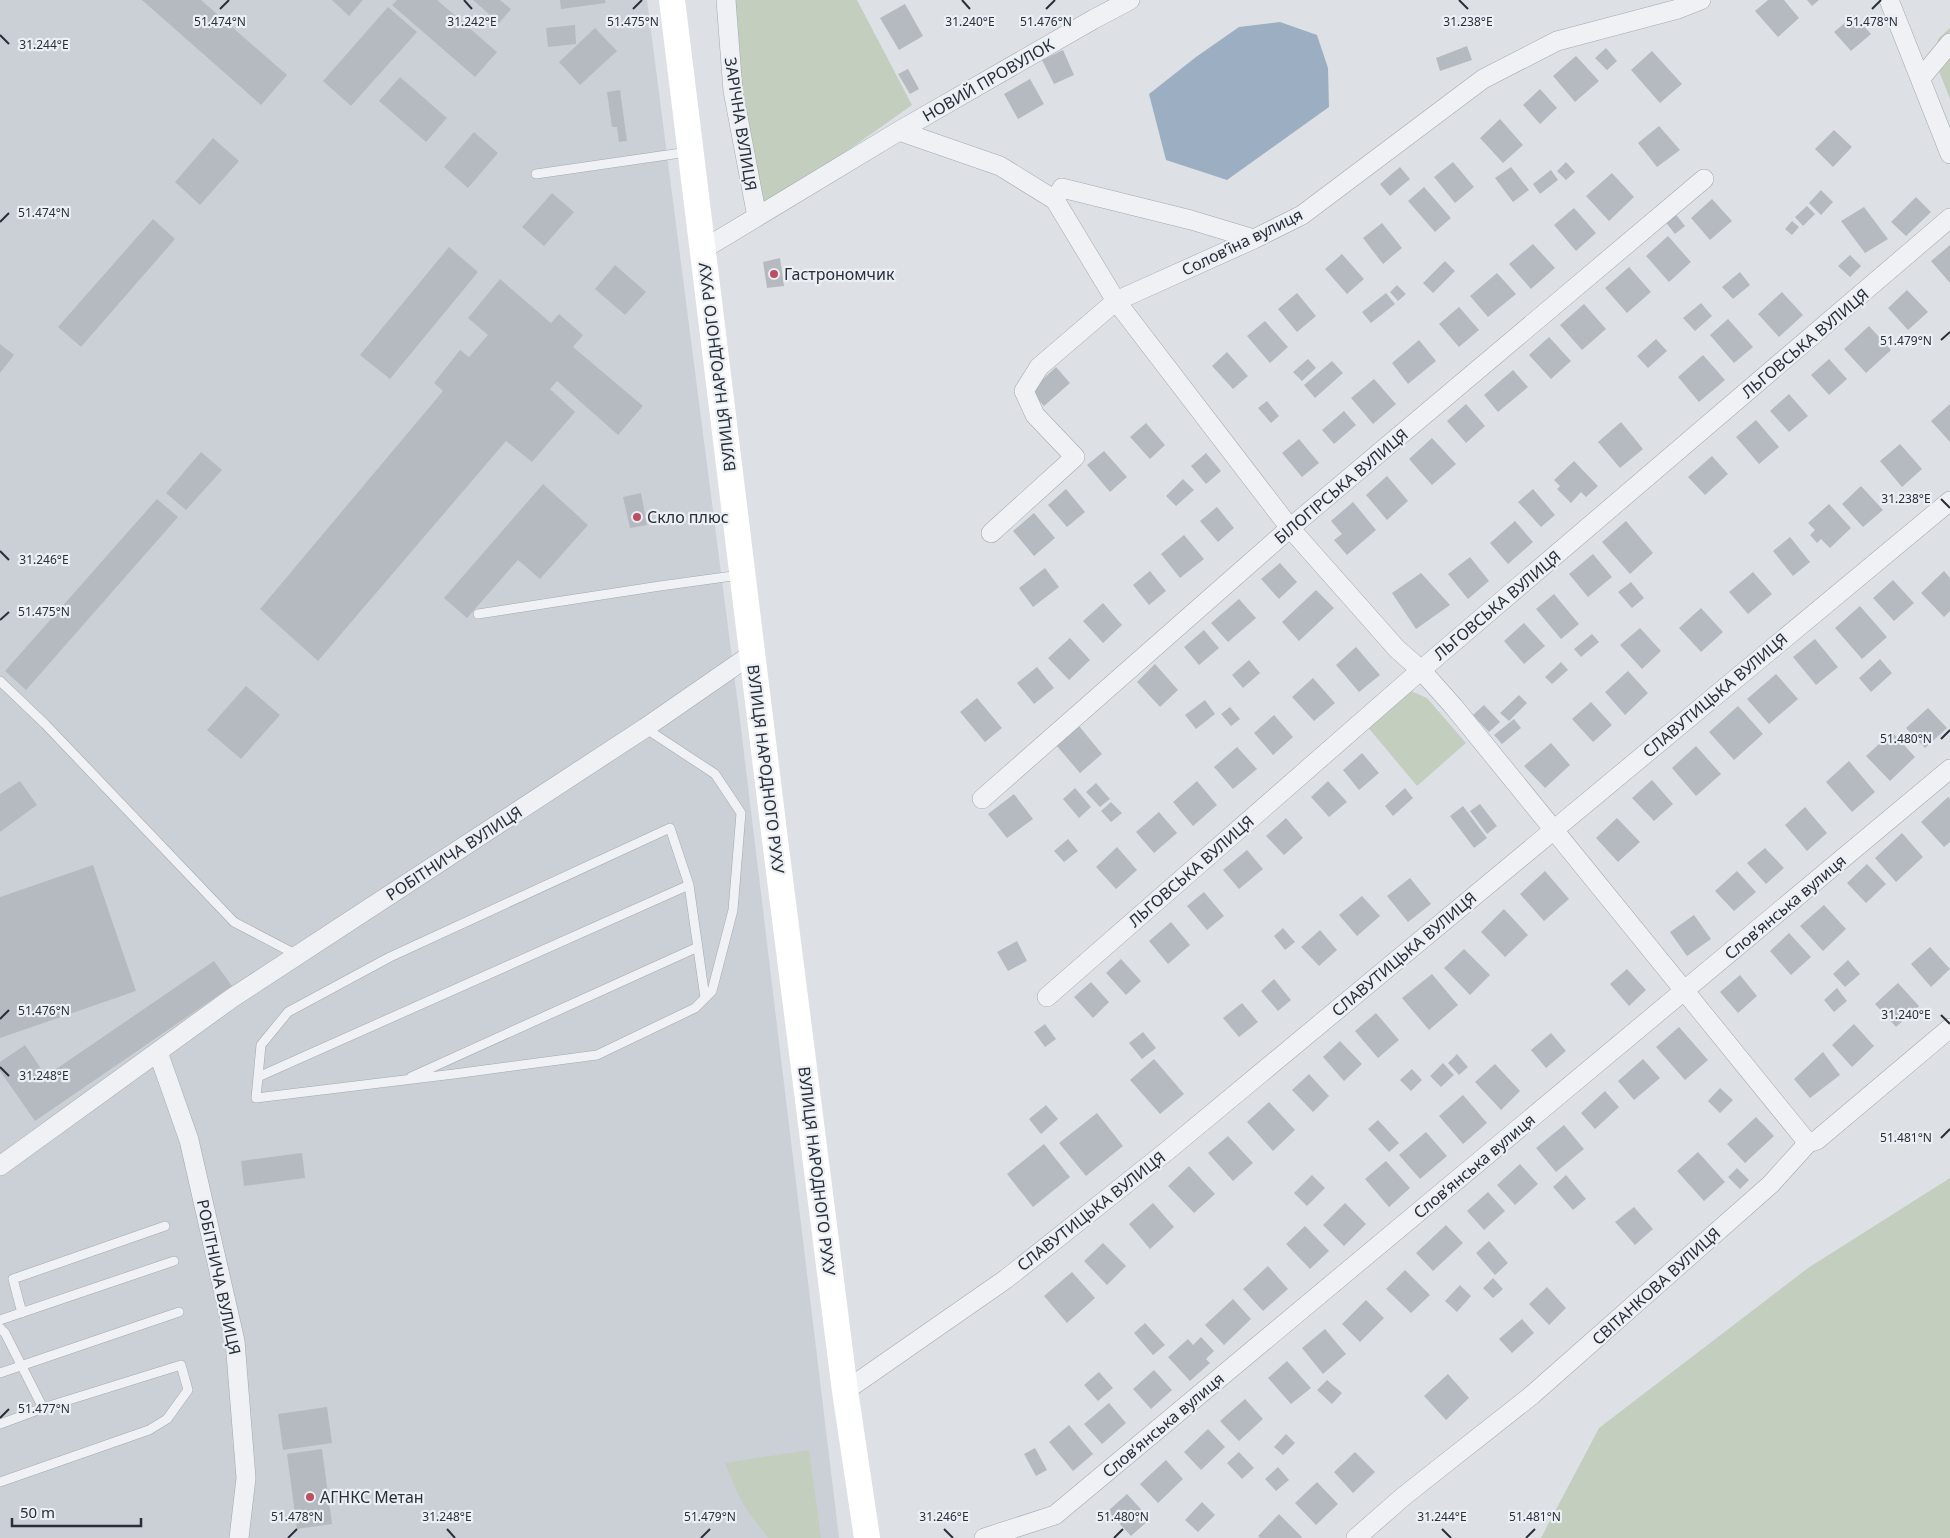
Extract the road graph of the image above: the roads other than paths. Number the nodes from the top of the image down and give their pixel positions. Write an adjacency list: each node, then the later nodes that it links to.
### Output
1 (672, 0): 9 (main road, ВУЛИЦЯ НАРОДНОГО РУХУ)
2 (726, 0): 14 (street, ЗАРІЧНА ВУЛИЦЯ)
3 (1130, 0): 8 (street, НОВИЙ ПРОВУЛОК)
4 (1701, 0): 16 (street, Соловʼїна вулиця)
5 (1889, 0): 7 (street)
6 (1950, 43): 7 (street)
7 (1921, 78): 10 (street)
8 (899, 131): 13 (street); 14 (street, НОВИЙ ПРОВУЛОК)
9 (690, 152): 11 (lane); 17 (main road, ВУЛИЦЯ НАРОДНОГО РУХУ)
10 (1950, 154)
11 (536, 174)
12 (1704, 179): 20 (street, БІЛОГІРСЬКА ВУЛИЦЯ)
13 (1055, 200): 16 (street); 18 (street)
14 (756, 217): 17 (street, НОВИЙ ПРОВУЛОК)
15 (1950, 218): 25 (street, ЛЬГОВСЬКА ВУЛИЦЯ)
16 (1254, 239): 18 (street, Соловʼїна вулиця)
17 (702, 250): 22 (main road, ВУЛИЦЯ НАРОДНОГО РУХУ)
18 (1116, 301): 20 (street); 21 (street, Соловʼїна вулиця)
19 (1950, 501): 30 (street, СЛАВУТИЦЬКА ВУЛИЦЯ)
20 (1290, 528): 25 (street); 29 (street, БІЛОГІРСЬКА ВУЛИЦЯ)
21 (991, 533)
22 (742, 575): 23 (lane); 24 (main road, ВУЛИЦЯ НАРОДНОГО РУХУ)
23 (478, 614)
24 (752, 654): 27 (street, РОБІТНИЧА ВУЛИЦЯ); 51 (main road, ВУЛИЦЯ НАРОДНОГО РУХУ)
25 (1421, 670): 30 (street); 35 (street, ЛЬГОВСЬКА ВУЛИЦЯ)
26 (0, 681): 33 (lane)
27 (645, 728): 33 (street, РОБІТНИЧА ВУЛИЦЯ); 36 (lane)
28 (1950, 769): 34 (street, Словʼянська вулиця)
29 (982, 798)
30 (1553, 830): 34 (street); 51 (street, СЛАВУТИЦЬКА ВУЛИЦЯ)
31 (689, 885): 32 (lane); 39 (lane); 39 (lane)
32 (698, 946): 36 (lane); 40 (lane)
33 (298, 955): 38 (street, РОБІТНИЧА ВУЛИЦЯ)
34 (1684, 992): 41 (street); 57 (street, Словʼянська вулиця)
35 (1047, 997)
36 (705, 998): 40 (lane)
37 (1950, 1028): 41 (street, СВІТАНКОВА ВУЛИЦЯ)
38 (158, 1052): 42 (street, РОБІТНИЧА ВУЛИЦЯ); 55 (street, РОБІТНИЧА ВУЛИЦЯ)
39 (258, 1076): 40 (lane)
40 (404, 1080)
41 (1808, 1144): 58 (street, СВІТАНКОВА ВУЛИЦЯ)
42 (0, 1166)
43 (165, 1226): 46 (lane)
44 (174, 1261): 46 (lane)
45 (179, 1312): 49 (lane)
46 (22, 1313): 47 (lane)
47 (0, 1320)
48 (2, 1332): 49 (lane)
49 (22, 1365): 50 (lane); 52 (lane)
50 (0, 1373)
51 (845, 1391): 56 (main road, ВУЛИЦЯ НАРОДНОГО РУХУ)
52 (43, 1408): 53 (lane); 54 (lane)
53 (0, 1424)
54 (0, 1482)
55 (239, 1538)
56 (867, 1538)
57 (984, 1538)
58 (1356, 1538)

